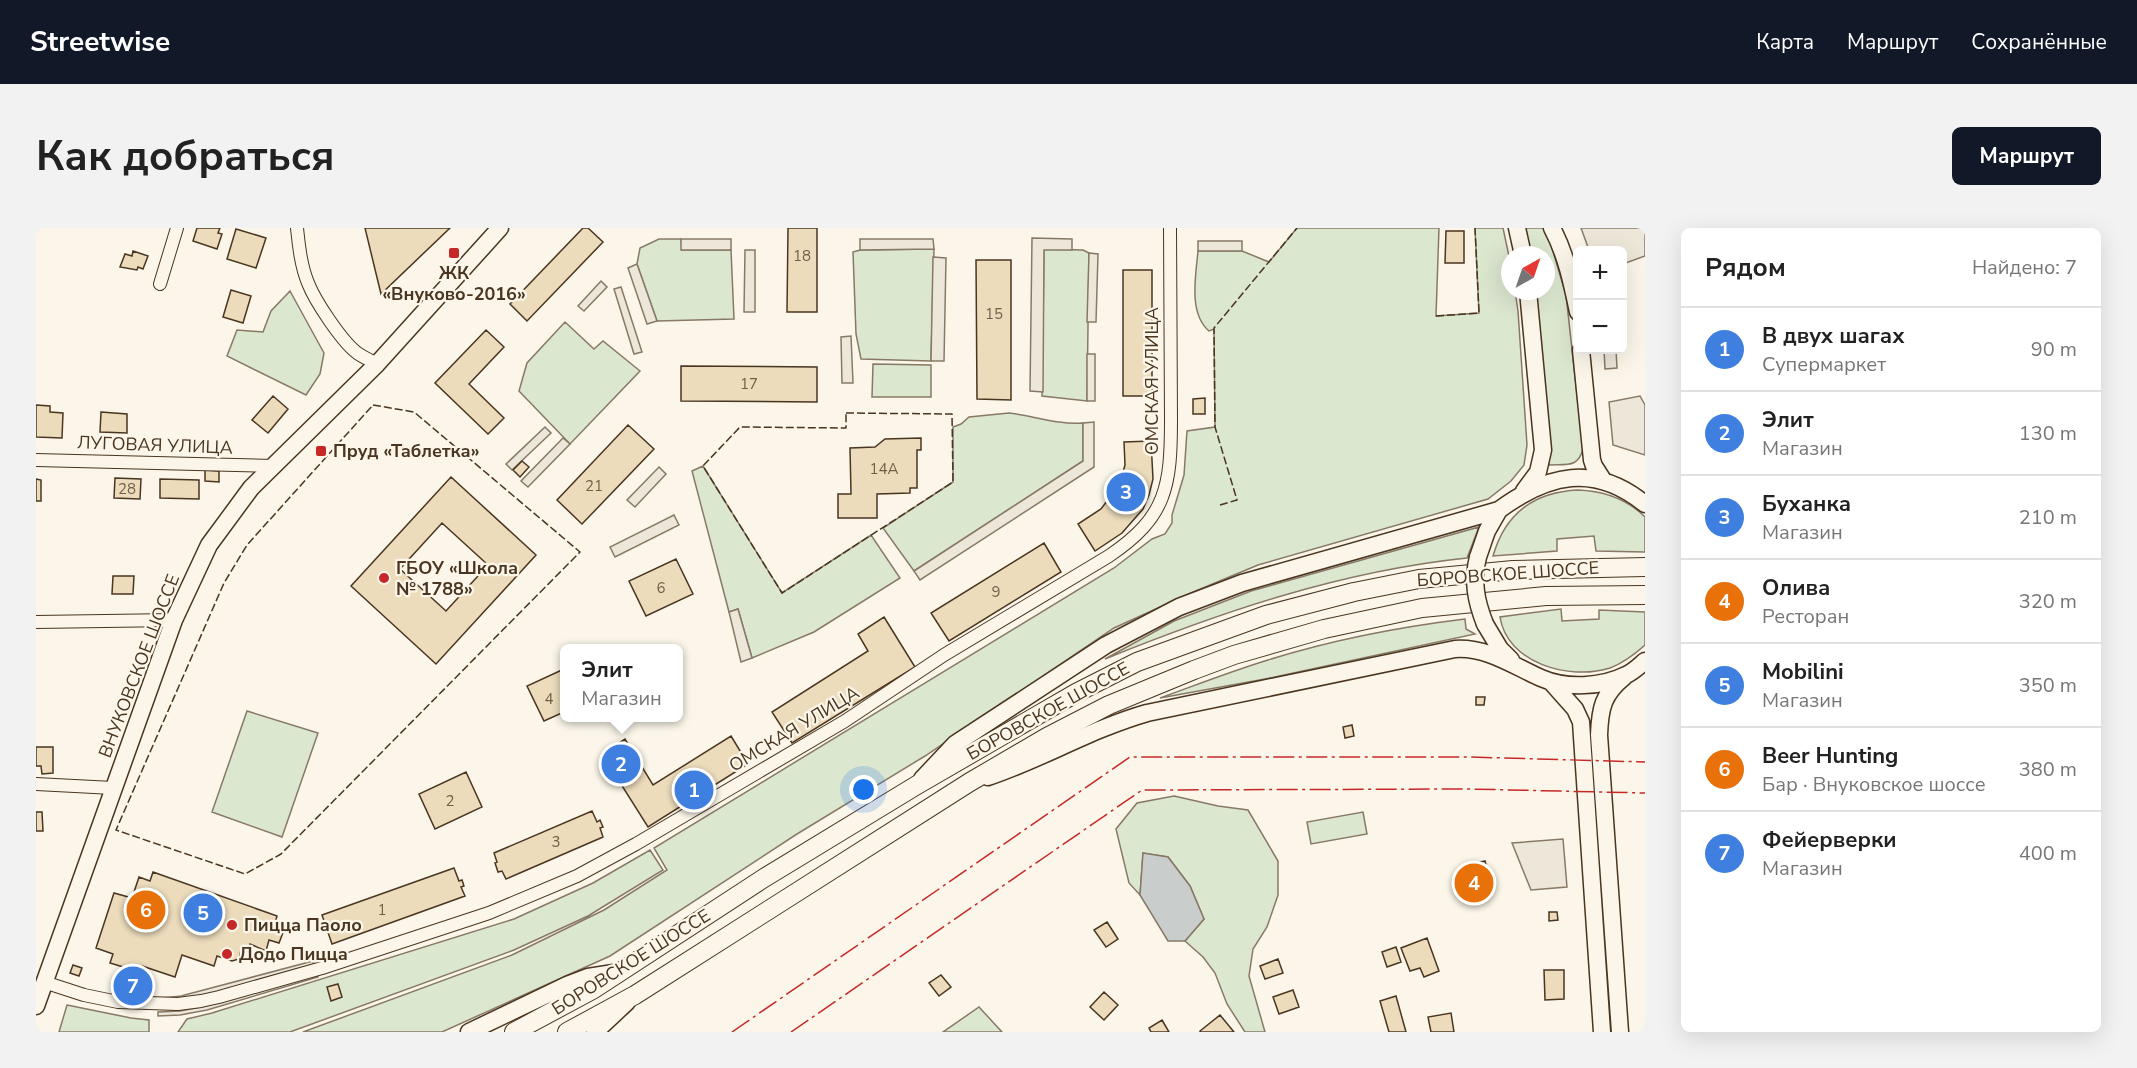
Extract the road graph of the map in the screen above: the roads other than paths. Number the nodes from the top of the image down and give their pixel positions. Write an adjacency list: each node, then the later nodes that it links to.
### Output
1 (177, 228): 8 (street)
2 (297, 228): 12 (street)
3 (500, 228): 12 (main road, ВНУКОВСКОЕ ШОССЕ)
4 (1170, 228): 32 (street, ОМСКАЯ УЛИЦА)
5 (1517, 228): 7 (main road)
6 (1552, 228): 10 (main road)
7 (1521, 246)
8 (160, 284)
9 (1529, 300): 16 (main road)
10 (1575, 300)
11 (1581, 354): 15 (main road)
12 (377, 364): 14 (main road, ВНУКОВСКОЕ ШОССЕ)
13 (36, 459): 14 (street, ЛУГОВАЯ УЛИЦА)
14 (273, 466): 21 (main road, ВНУКОВСКОЕ ШОССЕ)
15 (1603, 480): 16 (main road); 17 (main road)
16 (1519, 495): 18 (main road)
17 (1641, 499)
18 (1499, 510): 24 (main road, bridge); 29 (main road)
19 (1645, 567): 29 (main road, БОРОВСКОЕ ШОССЕ)
20 (1645, 595): 27 (main road, БОРОВСКОЕ ШОССЕ)
21 (174, 620): 22 (street); 30 (main road, ВНУКОВСКОЕ ШОССЕ)
22 (36, 622)
23 (1645, 661): 25 (main road)
24 (1514, 663): 26 (main road); 27 (main road)
25 (1627, 675): 26 (main road); 40 (main road)
26 (1551, 682): 39 (main road)
27 (970, 782): 33 (main road, БОРОВСКОЕ ШОССЕ)
28 (36, 784): 30 (street)
29 (917, 784): 31 (main road, БОРОВСКОЕ ШОССЕ)
30 (113, 788): 32 (main road, ВНУКОВСКОЕ ШОССЕ)
31 (620, 972): 35 (main road); 36 (main road, БОРОВСКОЕ ШОССЕ)
32 (44, 982): 34 (main road, ВНУКОВСКОЕ ШОССЕ)
33 (635, 995): 37 (main road, БОРОВСКОЕ ШОССЕ); 38 (main road)
34 (36, 1006)
35 (469, 1032)
36 (514, 1032)
37 (567, 1032)
38 (595, 1032)
39 (1602, 1032)
40 (1620, 1032)

